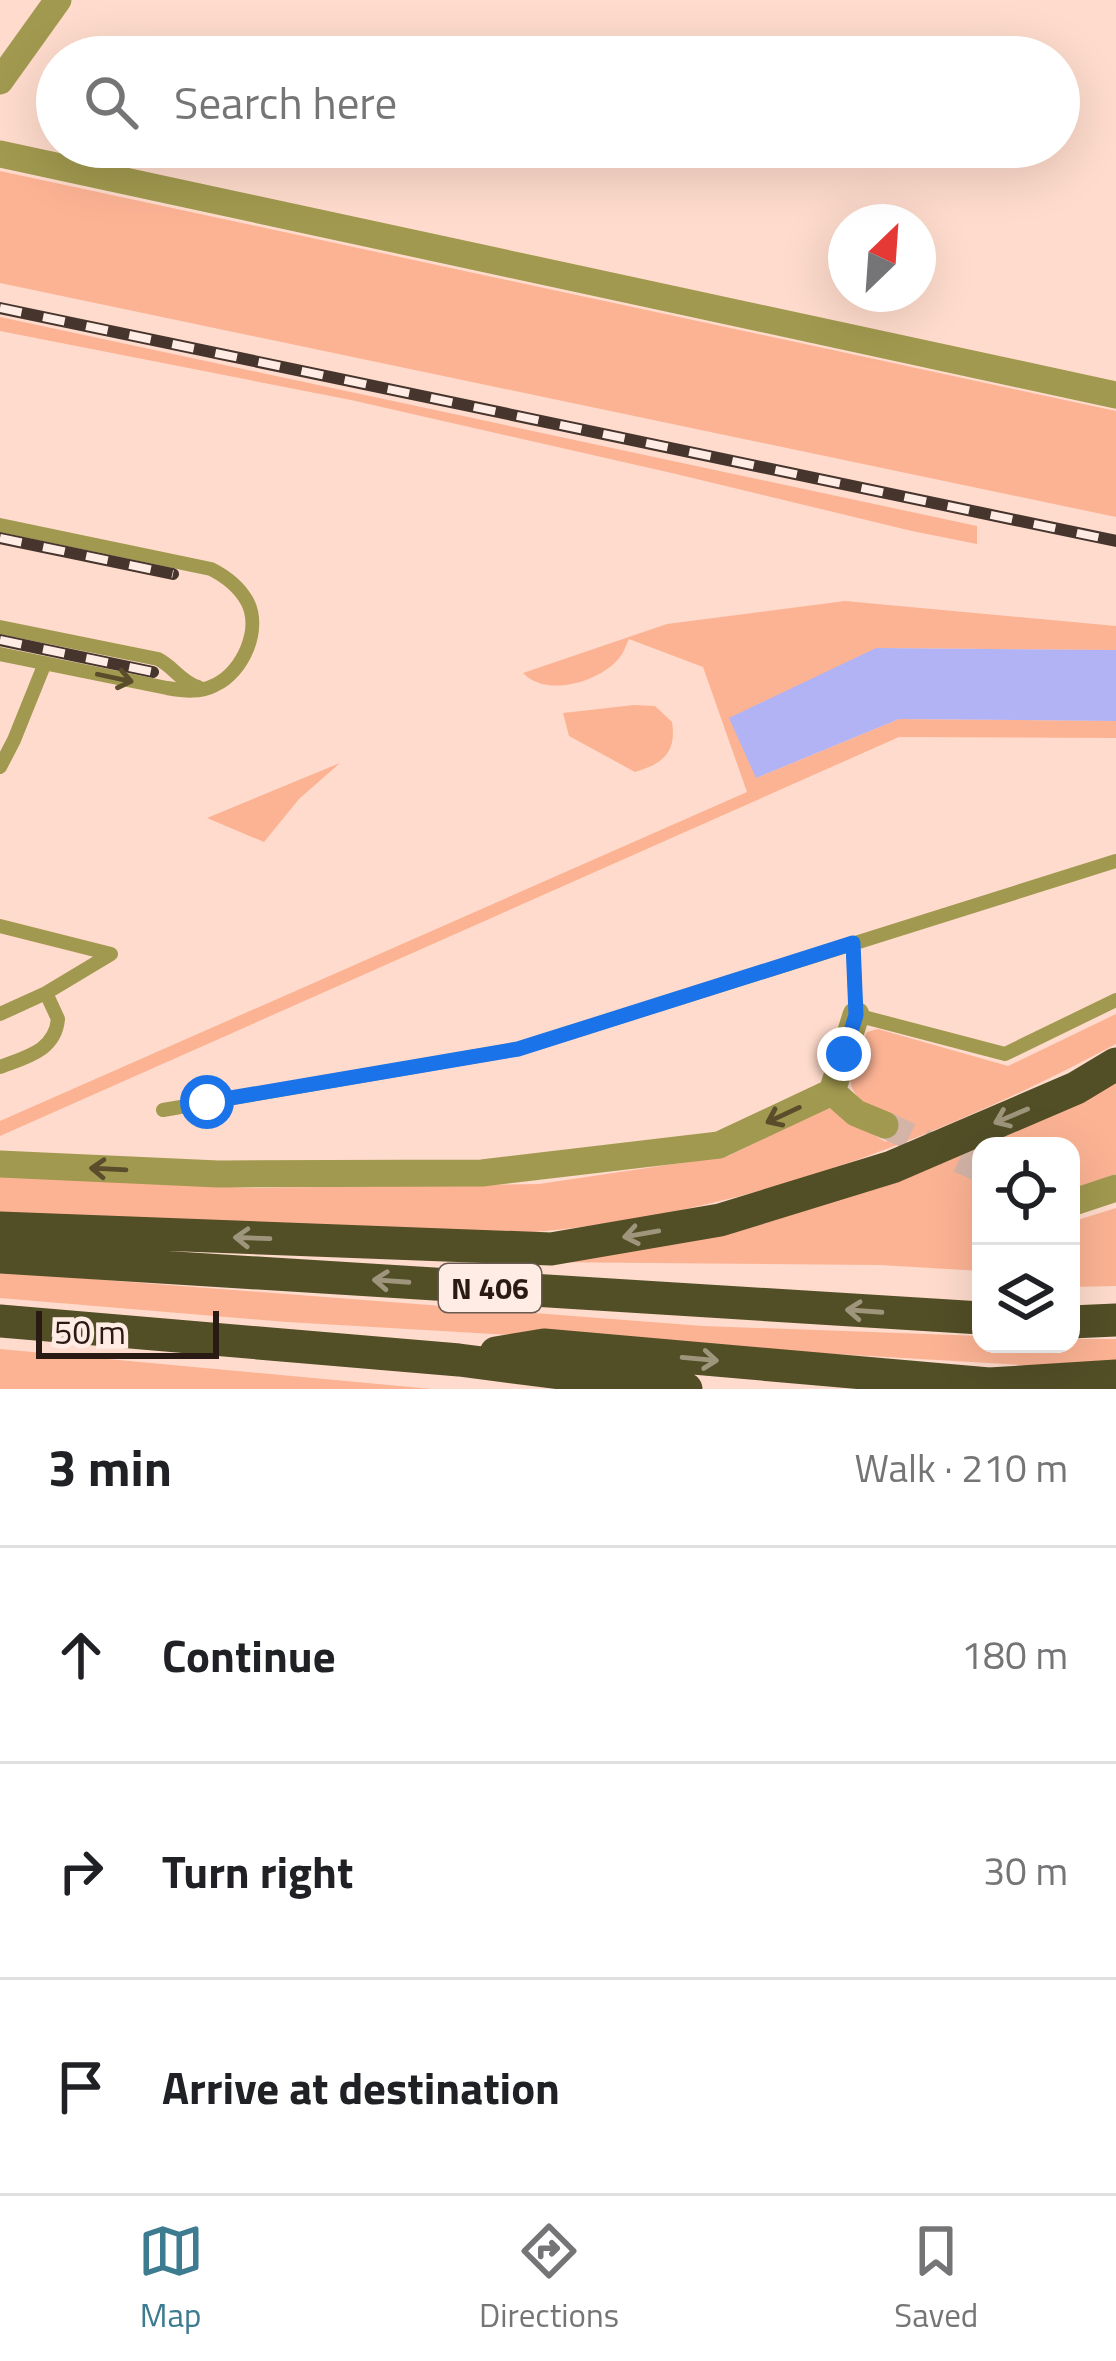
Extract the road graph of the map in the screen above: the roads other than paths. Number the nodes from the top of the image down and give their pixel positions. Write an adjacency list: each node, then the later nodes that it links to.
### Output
1 (58, 0): 2 (street)
2 (0, 81)
3 (0, 154): 4 (street)
4 (36, 162)
5 (65, 168): 6 (street)
6 (1116, 395)
7 (0, 525): 11 (lane)
8 (0, 627): 11 (lane)
9 (0, 654): 10 (lane)
10 (45, 663): 11 (lane, one-way to 11); 12 (lane)
11 (214, 686)
12 (3, 758)
13 (1116, 861): 15 (lane)
14 (0, 926): 16 (lane)
15 (853, 943): 19 (lane); 23 (lane)
16 (46, 993): 18 (lane); 21 (lane)
17 (1116, 1000): 19 (lane)
18 (0, 1014)
19 (856, 1015): 22 (street)
20 (1116, 1064): 28 (highway, one-way to 28)
21 (0, 1067)
22 (832, 1092): 24 (street); 25 (street, one-way to 25)
23 (163, 1110)
24 (885, 1125)
25 (0, 1164)
26 (1116, 1188): 27 (street)
27 (1080, 1200)
28 (0, 1228)
29 (0, 1257): 30 (highway, N 406, one-way to 29)
30 (972, 1317)
31 (1116, 1320): 33 (highway)
32 (0, 1322): 34 (highway, N 406)
33 (1080, 1322)
34 (459, 1360): 35 (highway, one-way to 35); 36 (highway)
35 (1116, 1376)
36 (686, 1389)

